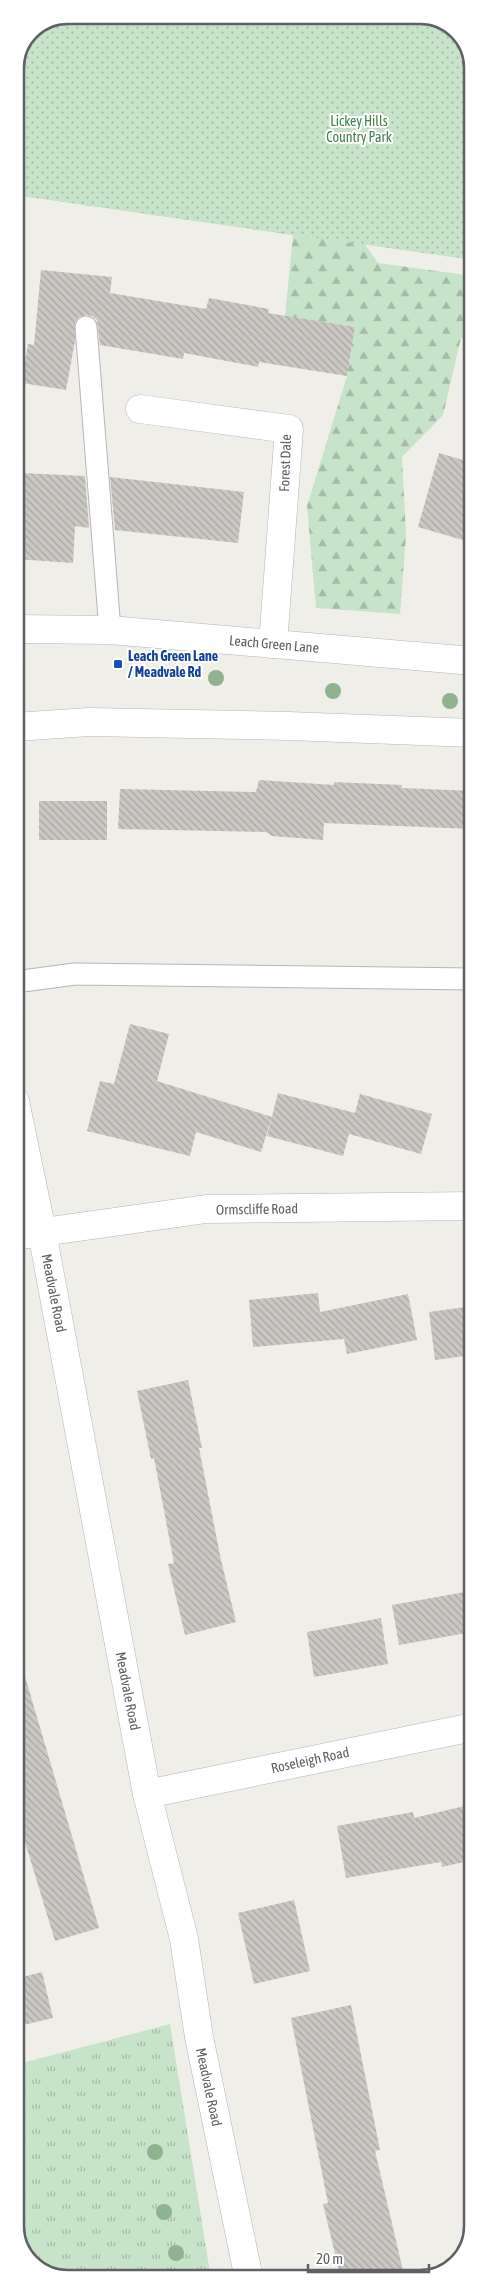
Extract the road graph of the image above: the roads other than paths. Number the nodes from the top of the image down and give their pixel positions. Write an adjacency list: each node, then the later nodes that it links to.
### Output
1 (86, 327): 4 (lane)
2 (140, 409): 5 (street, Forest Dale)
3 (24, 629): 4 (street, Leach Green Lane)
4 (110, 630): 5 (street, Leach Green Lane)
5 (273, 644): 6 (street, Leach Green Lane)
6 (464, 660)
7 (24, 726): 8 (street)
8 (464, 733)
9 (464, 979): 10 (lane)
10 (24, 981)
11 (24, 1145): 13 (street, Meadvale Road)
12 (464, 1206): 13 (street, Ormscliffe Road)
13 (42, 1232): 14 (street, Ormscliffe Road); 16 (street, Meadvale Road)
14 (24, 1235)
15 (464, 1729): 16 (street, Roseleigh Road)
16 (147, 1794): 17 (street, Meadvale Road)
17 (247, 2270)

